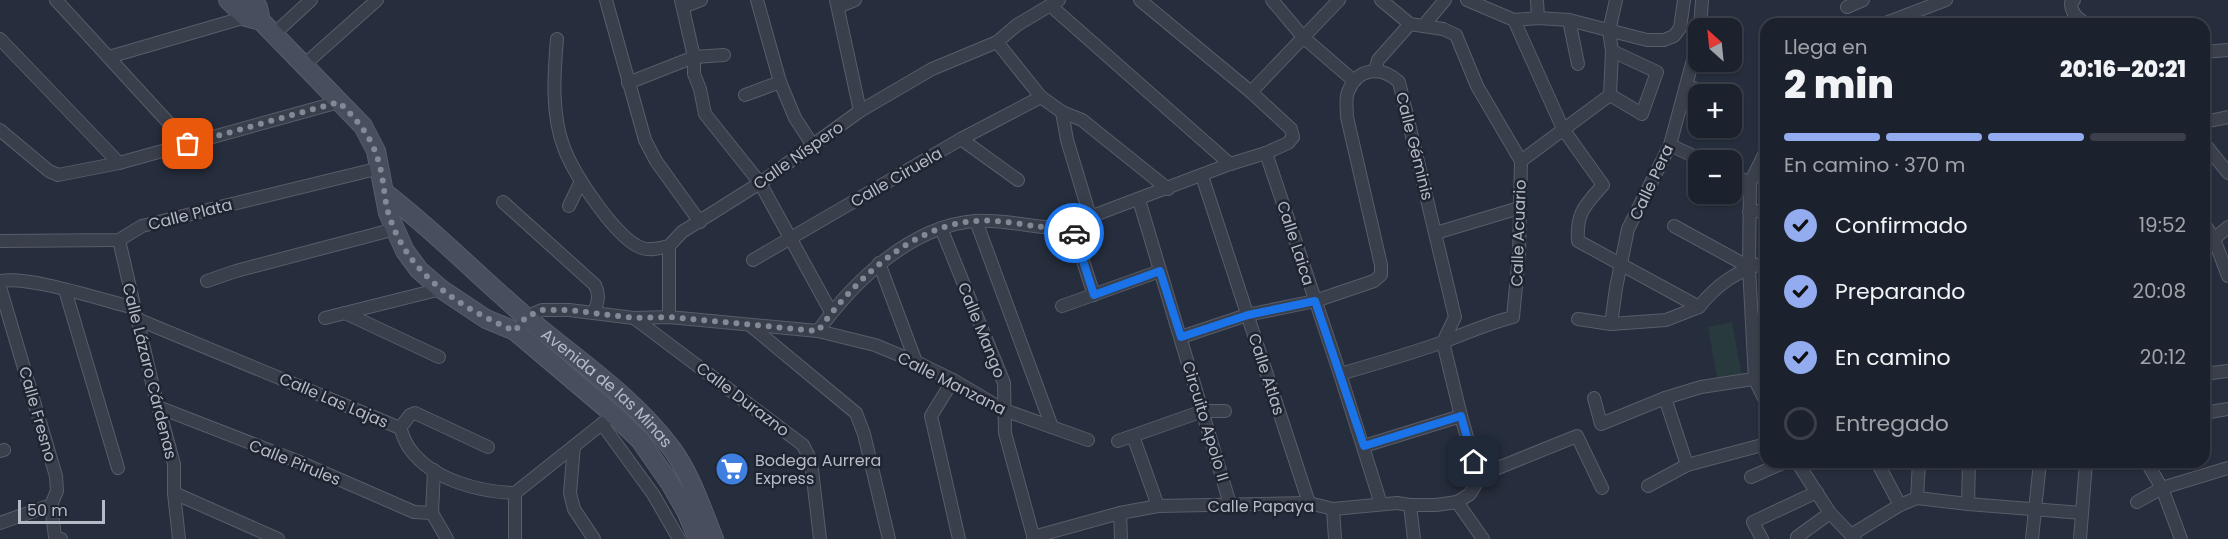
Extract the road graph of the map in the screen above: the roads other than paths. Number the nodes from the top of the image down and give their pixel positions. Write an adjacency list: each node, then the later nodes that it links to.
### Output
1 (56, 0): 45 (street)
2 (228, 0): 26 (street, Avenida de las Minas)
3 (311, 0): 36 (street)
4 (377, 0): 48 (street)
5 (606, 0): 53 (street)
6 (701, 0): 22 (street)
7 (757, 0): 52 (street)
8 (855, 0): 23 (street)
9 (1140, 0): 55 (street)
10 (1272, 0): 37 (street)
11 (1339, 0): 37 (street)
12 (1381, 0): 33 (street)
13 (1446, 0): 34 (street)
14 (1467, 0): 31 (street)
15 (1537, 0): 27 (street)
16 (1616, 0): 35 (street)
17 (1684, 0): 35 (street)
18 (1702, 0): 28 (street)
19 (1863, 0): 25 (street)
20 (1946, 0): 29 (street)
21 (2074, 0): 30 (street)
22 (682, 3): 46 (street)
23 (837, 3): 60 (street)
24 (1055, 3): 40 (street, Calle Níspero); 76 (street)
25 (1847, 7)
26 (254, 11): 36 (street, Avenida de las Minas); 45 (street)
27 (1538, 18): 31 (street); 32 (street)
28 (1701, 18)
29 (1899, 18)
30 (2076, 18)
31 (1514, 20): 64 (street)
32 (1569, 20): 35 (street); 47 (street)
33 (1410, 24): 34 (street, Calle Acuario); 49 (street)
34 (1424, 25): 73 (street, Calle Acuario)
35 (1609, 31): 42 (street)
36 (274, 34): 48 (street, Avenida de las Minas)
37 (1303, 37): 51 (street); 55 (street)
38 (0, 39): 74 (street)
39 (557, 39): 82 (street)
40 (997, 42): 58 (street); 60 (street, Calle Níspero)
41 (2228, 50): 43 (street)
42 (1612, 51): 57 (street); 57 (street)
43 (2210, 52)
44 (724, 55): 46 (street)
45 (109, 57): 67 (street)
46 (694, 57): 53 (street); 83 (street)
47 (1578, 64)
48 (304, 65): 59 (street, Avenida de las Minas)
49 (1375, 71): 51 (street); 101 (street, Calle Géminis)
50 (1691, 72): 54 (street, Calle Pera)
51 (1354, 81): 121 (street)
52 (780, 82): 56 (street); 68 (street)
53 (628, 83): 95 (street)
54 (1687, 87): 69 (street, Calle Pera)
55 (1251, 92): 71 (street)
56 (745, 94)
57 (1610, 95): 64 (street)
58 (1041, 97): 61 (street); 66 (street, Calle Ciruela)
59 (339, 102): 67 (street); 77 (street, Avenida de las Minas)
60 (860, 111): 68 (street, Calle Níspero)
61 (1062, 112): 85 (street); 93 (street)
62 (2228, 117): 63 (street)
63 (2210, 121)
64 (1563, 129): 73 (street); 110 (street)
65 (0, 130): 74 (street)
66 (961, 139): 81 (street); 103 (street, Calle Ciruela)
67 (188, 144): 74 (street)
68 (812, 144): 83 (street, Calle Níspero)
69 (1670, 145): 72 (street); 110 (street, Calle Pera)
70 (2210, 151): 78 (street)
71 (1266, 153): 76 (street); 121 (street, Calle Laica)
72 (1688, 153)
73 (1521, 161): 90 (street, Calle Acuario)
74 (119, 163)
75 (1760, 163): 84 (street)
76 (1230, 164): 79 (street)
77 (380, 168): 86 (street, Avenida de las Minas); 105 (street, Calle Plata)
78 (2228, 173)
79 (1202, 176): 85 (street); 128 (street, Calle Atlas)
80 (1742, 179): 84 (street)
81 (1018, 180)
82 (580, 181): 89 (street); 107 (street)
83 (760, 183): 95 (street, Calle Níspero); 103 (street)
84 (1750, 183): 92 (street)
85 (1168, 189): 87 (street)
86 (384, 192): 100 (street, Avenida de las Minas); 135 (street, Avenida de las Minas)
87 (1138, 200): 93 (street); 113 (street, Circuito Apolo II)
88 (503, 202): 124 (street)
89 (569, 206)
90 (1520, 208): 101 (street); 140 (street, Calle Acuario)
91 (1760, 211): 92 (street)
92 (1749, 212): 112 (street)
93 (1090, 216): 96 (street)
94 (976, 220): 96 (street); 99 (street); 158 (street)
95 (700, 222): 107 (street, Calle Níspero)
96 (1071, 224): 120 (street)
97 (1674, 226): 112 (street)
98 (2228, 227): 104 (street)
99 (941, 228): 109 (street); 152 (street, Calle Mango)
100 (395, 229): 116 (street); 118 (street, Avenida de las Minas)
101 (1436, 232): 140 (street, Calle Géminis)
102 (2210, 232): 104 (street)
103 (789, 238): 108 (street, Calle Ciruela); 125 (street)
104 (2214, 238): 114 (street)
105 (119, 240): 106 (street, Calle Plata); 127 (street, Calle Lázaro Cárdenas)
106 (0, 242)
107 (669, 246): 129 (street)
108 (753, 260)
109 (879, 263): 125 (street); 142 (street)
110 (1621, 264): 123 (street); 136 (street, Calle Pera)
111 (1760, 264): 112 (street)
112 (1749, 267): 123 (street); 134 (street)
113 (1160, 271): 120 (street); 139 (street, Circuito Apolo II)
114 (2228, 276)
115 (0, 281): 119 (street, Calle Las Lajas)
116 (207, 281)
117 (0, 287): 194 (street, Calle Fresno)
118 (441, 289): 126 (street); 135 (street, Avenida de las Minas)
119 (64, 290): 127 (street, Calle Las Lajas); 168 (street)
120 (1094, 295): 122 (street)
121 (1315, 301): 128 (street); 145 (street, Calle Laica)
122 (1062, 306)
123 (1698, 307): 136 (street)
124 (594, 312): 131 (street, Calle Manzana); 135 (street, Calle Manzana)
125 (831, 312): 138 (street)
126 (345, 313): 130 (street); 141 (street)
127 (136, 314): 150 (street, Calle Lázaro Cárdenas); 159 (street, Calle Las Lajas)
128 (1248, 315): 139 (street); 188 (street, Calle Atlas)
129 (669, 317): 131 (street, Calle Manzana); 137 (street, Calle Manzana)
130 (325, 318)
131 (634, 318): 216 (street, Calle Durazno)
132 (1578, 319): 136 (street)
133 (1760, 319): 134 (street)
134 (1752, 321): 146 (street)
135 (520, 324): 157 (street, Avenida de las Minas); 215 (street, Avenida de las Minas)
136 (1611, 324)
137 (751, 326): 138 (street, Calle Manzana); 217 (street)
138 (818, 331): 142 (street, Calle Manzana)
139 (1181, 337): 153 (street, Circuito Apolo II)
140 (1443, 342): 145 (street); 156 (street)
141 (439, 357)
142 (916, 362): 147 (street, Calle Manzana)
143 (2228, 371): 144 (street)
144 (2210, 373)
145 (1340, 374): 164 (street, Calle Laica)
146 (1760, 379): 149 (street)
147 (953, 380): 152 (street, Calle Manzana); 218 (street)
148 (1594, 398): 149 (street)
149 (1665, 398): 167 (street)
150 (158, 407): 185 (street, Calle Lázaro Cárdenas); 200 (street, Calle Pirules)
151 (2228, 409): 155 (street)
152 (1004, 410): 158 (street, Calle Manzana); 207 (street, Calle Mango)
153 (1203, 411): 154 (street); 160 (street); 191 (street, Circuito Apolo II)
154 (1225, 411)
155 (2210, 412)
156 (1461, 416): 164 (street); 179 (street)
157 (608, 419): 163 (street); 213 (street); 214 (street, Avenida de las Minas)
158 (1052, 427): 161 (street, Calle Manzana)
159 (400, 428): 166 (street); 178 (street, Calle Las Lajas)
160 (1133, 436): 162 (street); 197 (street)
161 (1088, 440)
162 (1118, 441)
163 (574, 446): 186 (street); 212 (street)
164 (1364, 446): 192 (street, Calle Laica)
165 (1760, 446): 167 (street)
166 (488, 447)
167 (1686, 465): 181 (street)
168 (118, 468)
169 (1771, 468): 180 (street)
170 (1801, 468): 184 (street)
171 (1880, 468): 196 (street)
172 (1919, 468): 187 (street)
173 (1969, 468): 193 (street)
174 (2039, 468): 199 (street)
175 (2086, 468): 203 (street)
176 (2150, 468): 183 (street)
177 (2228, 468): 183 (street)
178 (434, 470): 186 (street, Calle Las Lajas); 200 (street)
179 (1478, 476): 182 (street); 189 (street)
180 (1751, 477)
181 (1648, 486)
182 (1602, 488)
183 (2162, 488): 190 (street); 227 (street)
184 (1817, 492): 202 (street); 223 (street)
185 (174, 493): 208 (street, Calle Lázaro Cárdenas); 209 (street)
186 (515, 493): 211 (street)
187 (1917, 498): 193 (street); 196 (street)
188 (1309, 502): 191 (street, Calle Papaya); 198 (street, Calle Papaya)
189 (1457, 502): 195 (street, Calle Papaya); 222 (street)
190 (2137, 502)
191 (1230, 504): 197 (street, Calle Papaya)
192 (1381, 504): 195 (street, Calle Papaya); 198 (street, Calle Papaya)
193 (1968, 504): 199 (street)
194 (51, 505): 204 (street); 206 (street, Calle Fresno)
195 (1410, 505): 221 (street)
196 (1900, 505): 205 (street)
197 (1158, 506): 201 (street, Calle Papaya)
198 (1333, 509): 220 (street)
199 (2035, 509): 203 (street); 225 (street)
200 (432, 513): 210 (street)
201 (1120, 513): 207 (street, Calle Papaya); 219 (street)
202 (1830, 513): 205 (street); 224 (street)
203 (2082, 513): 226 (street)
204 (0, 523)
205 (1853, 537)
206 (56, 538)
207 (1034, 538)
208 (179, 539)
209 (278, 539)
210 (447, 539)
211 (515, 539)
212 (594, 539)
213 (679, 539)
214 (698, 539)
215 (714, 539)
216 (820, 539)
217 (889, 539)
218 (959, 539)
219 (1121, 539)
220 (1335, 539)
221 (1414, 539)
222 (1483, 539)
223 (1762, 539)
224 (1797, 539)
225 (2032, 539)
226 (2080, 539)
227 (2181, 539)

